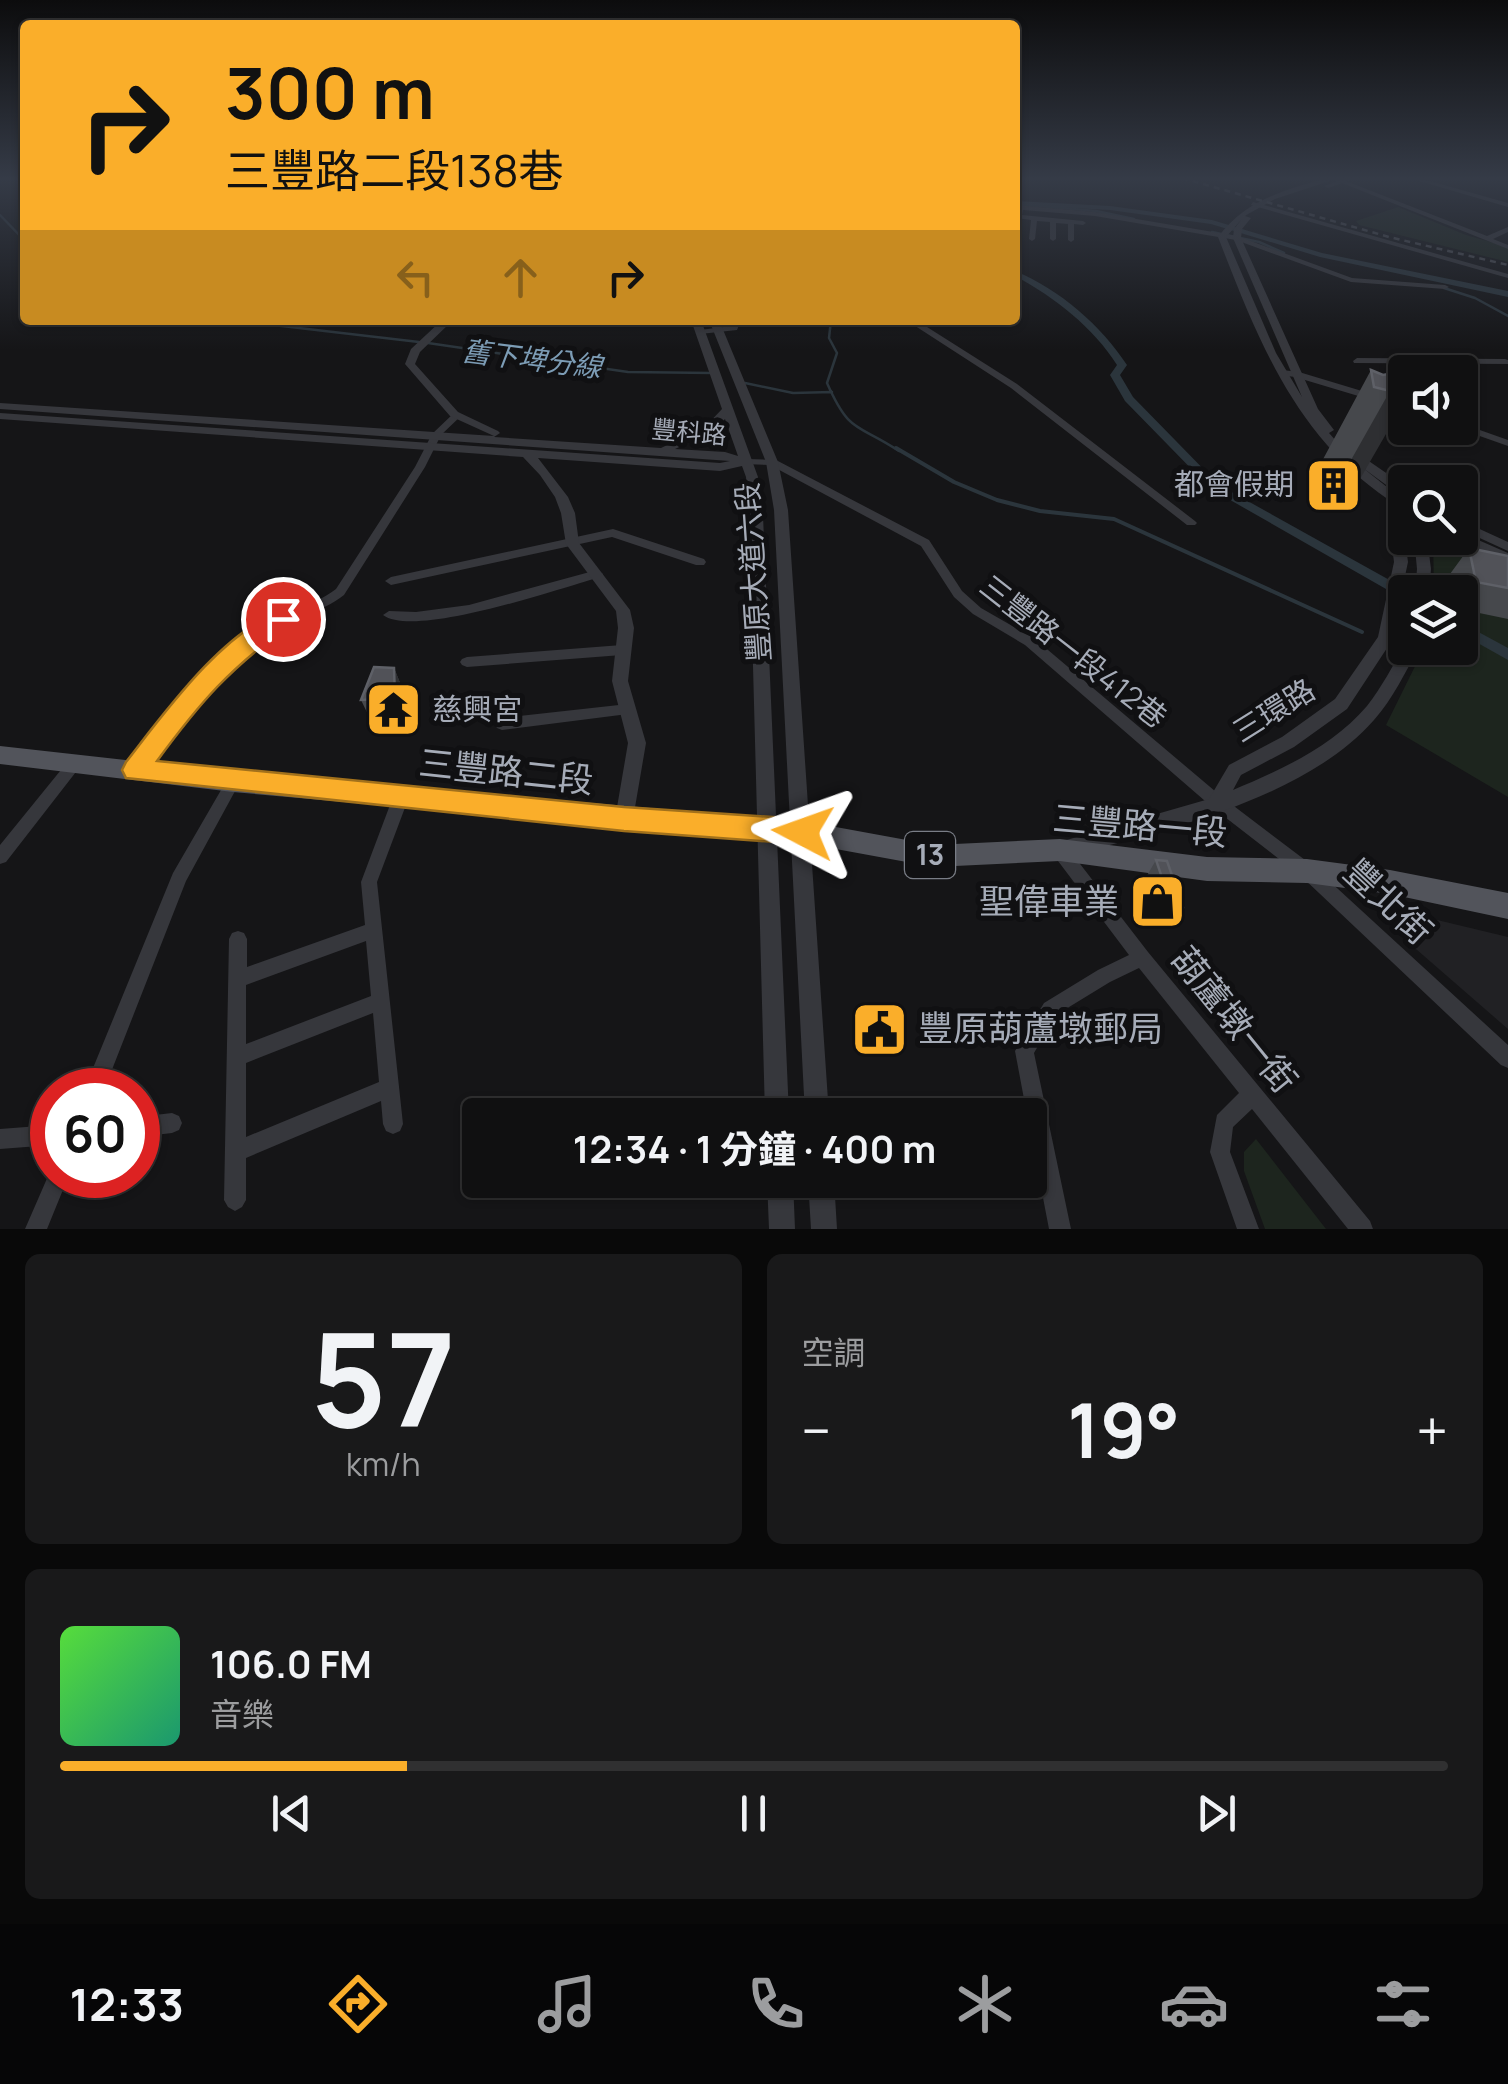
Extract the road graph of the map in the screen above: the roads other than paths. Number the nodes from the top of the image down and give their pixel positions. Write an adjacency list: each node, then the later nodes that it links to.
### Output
1 (1032, 235): 11 (street)
2 (1053, 235): 12 (street)
3 (1071, 235): 13 (street)
4 (1213, 235): 8 (street)
5 (1364, 235): 15 (street)
6 (1479, 235): 10 (street)
7 (1492, 235): 10 (street)
8 (1222, 237): 9 (street); 23 (street)
9 (1238, 238): 16 (street); 24 (street)
10 (1486, 238): 14 (street)
11 (1032, 239)
12 (1053, 239)
13 (1071, 240)
14 (1508, 247)
15 (1508, 276)
16 (1445, 288)
17 (443, 325): 28 (street)
18 (716, 325): 20 (street); 37 (street, 豐原大道六段)
19 (918, 325): 40 (street)
20 (698, 326): 27 (street, 豐原大道六段)
21 (1357, 362): 22 (street)
22 (1505, 362)
23 (1282, 373): 24 (street); 39 (street)
24 (1296, 374): 25 (street); 38 (street)
25 (1388, 402)
26 (0, 406): 32 (street, 豐科路)
27 (729, 408): 34 (street); 36 (street, 豐原大道六段)
28 (457, 415): 31 (street); 32 (street)
29 (0, 416): 32 (street, 豐科路)
30 (1478, 432): 33 (street)
31 (504, 438): 32 (street, 豐科路); 34 (street, 豐科路); 35 (street)
32 (434, 439): 35 (street, 豐科路); 60 (street)
33 (1508, 443)
34 (655, 451): 36 (street, 豐科路)
35 (526, 453): 36 (street, 豐科路); 42 (street)
36 (747, 462): 37 (street, 三豐路一段412巷); 65 (street, 豐原大道六段)
37 (772, 462): 63 (street, 三豐路一段412巷); 66 (street, 豐原大道六段)
38 (1388, 485)
39 (1388, 486)
40 (1191, 523)
41 (1478, 533): 44 (street)
42 (573, 544): 47 (street); 48 (street); 49 (street)
43 (1478, 544): 46 (street)
44 (1508, 547)
45 (1401, 555): 54 (street, 三環路)
46 (1508, 558)
47 (700, 562)
48 (598, 574): 50 (street); 51 (street)
49 (391, 581)
50 (389, 615)
51 (622, 650): 52 (street); 55 (street)
52 (467, 662)
53 (1400, 665): 56 (street, 三環路)
54 (1342, 704): 56 (street); 63 (street, 三環路)
55 (628, 709): 57 (street); 64 (street)
56 (1366, 718): 63 (street, 三環路)
57 (502, 724)
58 (0, 755): 59 (main road, 三豐路二段 / 13)
59 (74, 764): 60 (main road, 三豐路二段 / 13); 68 (street)
60 (136, 770): 61 (main road, 三豐路二段 / 13)
61 (233, 782): 62 (main road, 三豐路二段 / 13); 78 (street)
62 (401, 796): 64 (main road, 三豐路二段 / 13); 71 (street)
63 (1216, 802): 67 (street, 三環路); 69 (street, 豐北街)
64 (624, 819): 65 (main road, 三豐路二段 / 13)
65 (766, 829): 66 (main road, 三豐路一段 / 13); 81 (street, 豐原大道六段)
66 (803, 832): 67 (main road, 三豐路一段 / 13); 82 (street, 豐原大道六段)
67 (1060, 850): 69 (main road, 三豐路一段 / 13); 73 (street, 葫蘆墩一街)
68 (0, 857)
69 (1307, 871): 70 (main road, 三豐路一段 / 13); 77 (street, 豐北街)
70 (1508, 906)
71 (373, 930): 74 (street); 75 (street)
72 (238, 940): 74 (street)
73 (1142, 958): 80 (street, 葫蘆墩一街); 96 (street)
74 (238, 979): 76 (street)
75 (381, 1001): 76 (street); 79 (street)
76 (239, 1056): 88 (street)
77 (1508, 1058)
78 (103, 1068)
79 (390, 1087): 85 (street); 88 (street)
80 (1252, 1094): 97 (street); 98 (street, 葫蘆墩一街)
81 (776, 1098)
82 (816, 1098)
83 (172, 1123): 84 (street)
84 (160, 1124)
85 (393, 1124)
86 (30, 1137): 87 (street)
87 (0, 1139)
88 (235, 1152): 92 (street)
89 (49, 1198): 93 (street)
90 (781, 1198): 94 (street)
91 (822, 1198): 95 (street)
92 (235, 1200)
93 (36, 1229)
94 (782, 1229)
95 (824, 1229)
96 (1060, 1229)
97 (1248, 1229)
98 (1362, 1229)

